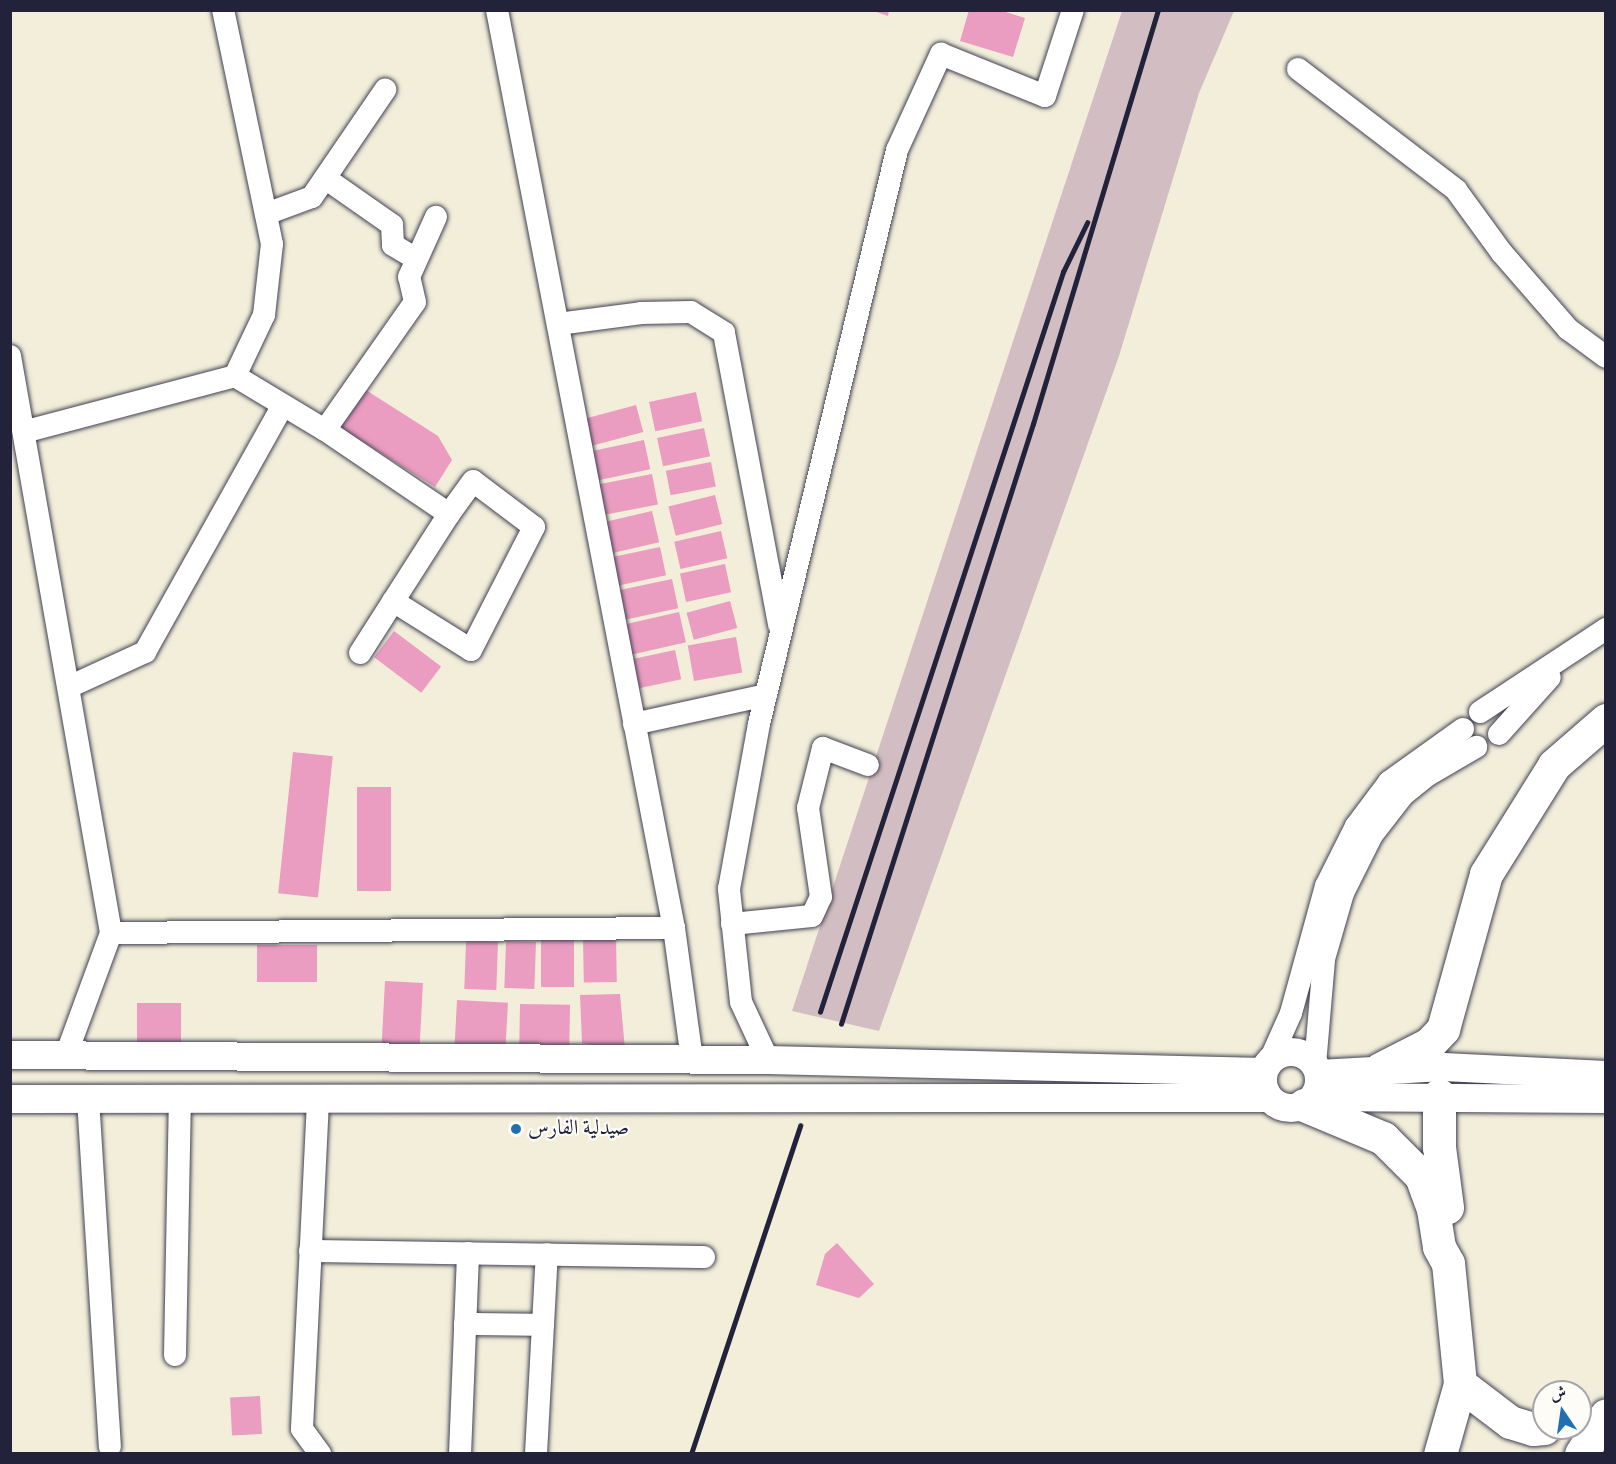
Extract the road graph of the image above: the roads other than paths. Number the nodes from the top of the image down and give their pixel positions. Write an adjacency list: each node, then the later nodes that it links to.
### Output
1 (223, 10): 7 (street)
2 (497, 10): 10 (street)
3 (1072, 10): 20 (street)
4 (1298, 69): 12 (street)
5 (385, 90): 6 (street)
6 (325, 178): 7 (street); 9 (street)
7 (266, 214): 13 (street)
8 (436, 217): 9 (street)
9 (415, 258): 15 (street)
10 (558, 324): 20 (street); 27 (street)
11 (10, 356): 16 (street)
12 (1605, 357)
13 (235, 376): 14 (street); 16 (street)
14 (282, 407): 15 (street); 23 (street)
15 (325, 430): 17 (street)
16 (27, 431): 23 (street)
17 (449, 514): 18 (street); 18 (street)
18 (393, 601): 22 (street)
19 (1605, 629): 25 (street)
20 (781, 633): 24 (street)
21 (1605, 644): 28 (street)
22 (360, 653)
23 (69, 687): 33 (street)
24 (766, 695): 27 (street); 31 (street)
25 (1480, 712): 28 (street); 29 (street)
26 (1605, 720): 38 (highway)
27 (634, 724): 32 (street)
28 (1499, 734): 29 (street)
29 (1469, 738): 40 (street); 41 (street)
30 (868, 765): 31 (street)
31 (732, 924): 37 (street)
32 (674, 928): 33 (street); 36 (street)
33 (111, 933): 35 (street)
34 (10, 1055): 35 (main road)
35 (66, 1055): 36 (main road)
36 (692, 1060): 37 (main road)
37 (768, 1060): 40 (main road)
38 (1380, 1068): 39 (main road); 41 (main road)
39 (1605, 1075)
40 (1267, 1077): 41 (main road); 41 (main road); 47 (main road)
41 (1313, 1085): 42 (main road); 52 (highway)
42 (1439, 1095): 45 (main road); 52 (highway)
43 (10, 1098): 44 (main road)
44 (88, 1099): 46 (main road); 59 (street)
45 (1605, 1099)
46 (180, 1100): 47 (main road); 55 (street)
47 (318, 1101): 48 (street)
48 (310, 1251): 49 (street); 60 (street)
49 (468, 1253): 50 (street); 53 (street)
50 (547, 1254): 51 (street); 54 (street)
51 (704, 1257)
52 (1448, 1263): 56 (highway)
53 (465, 1324): 54 (street); 61 (street)
54 (543, 1325): 62 (street)
55 (175, 1355)
56 (1460, 1384): 58 (highway); 63 (highway)
57 (1596, 1418): 64 (highway)
58 (1532, 1429)
59 (110, 1446)
60 (320, 1454)
61 (460, 1454)
62 (536, 1454)
63 (1440, 1454)
64 (1581, 1454)

